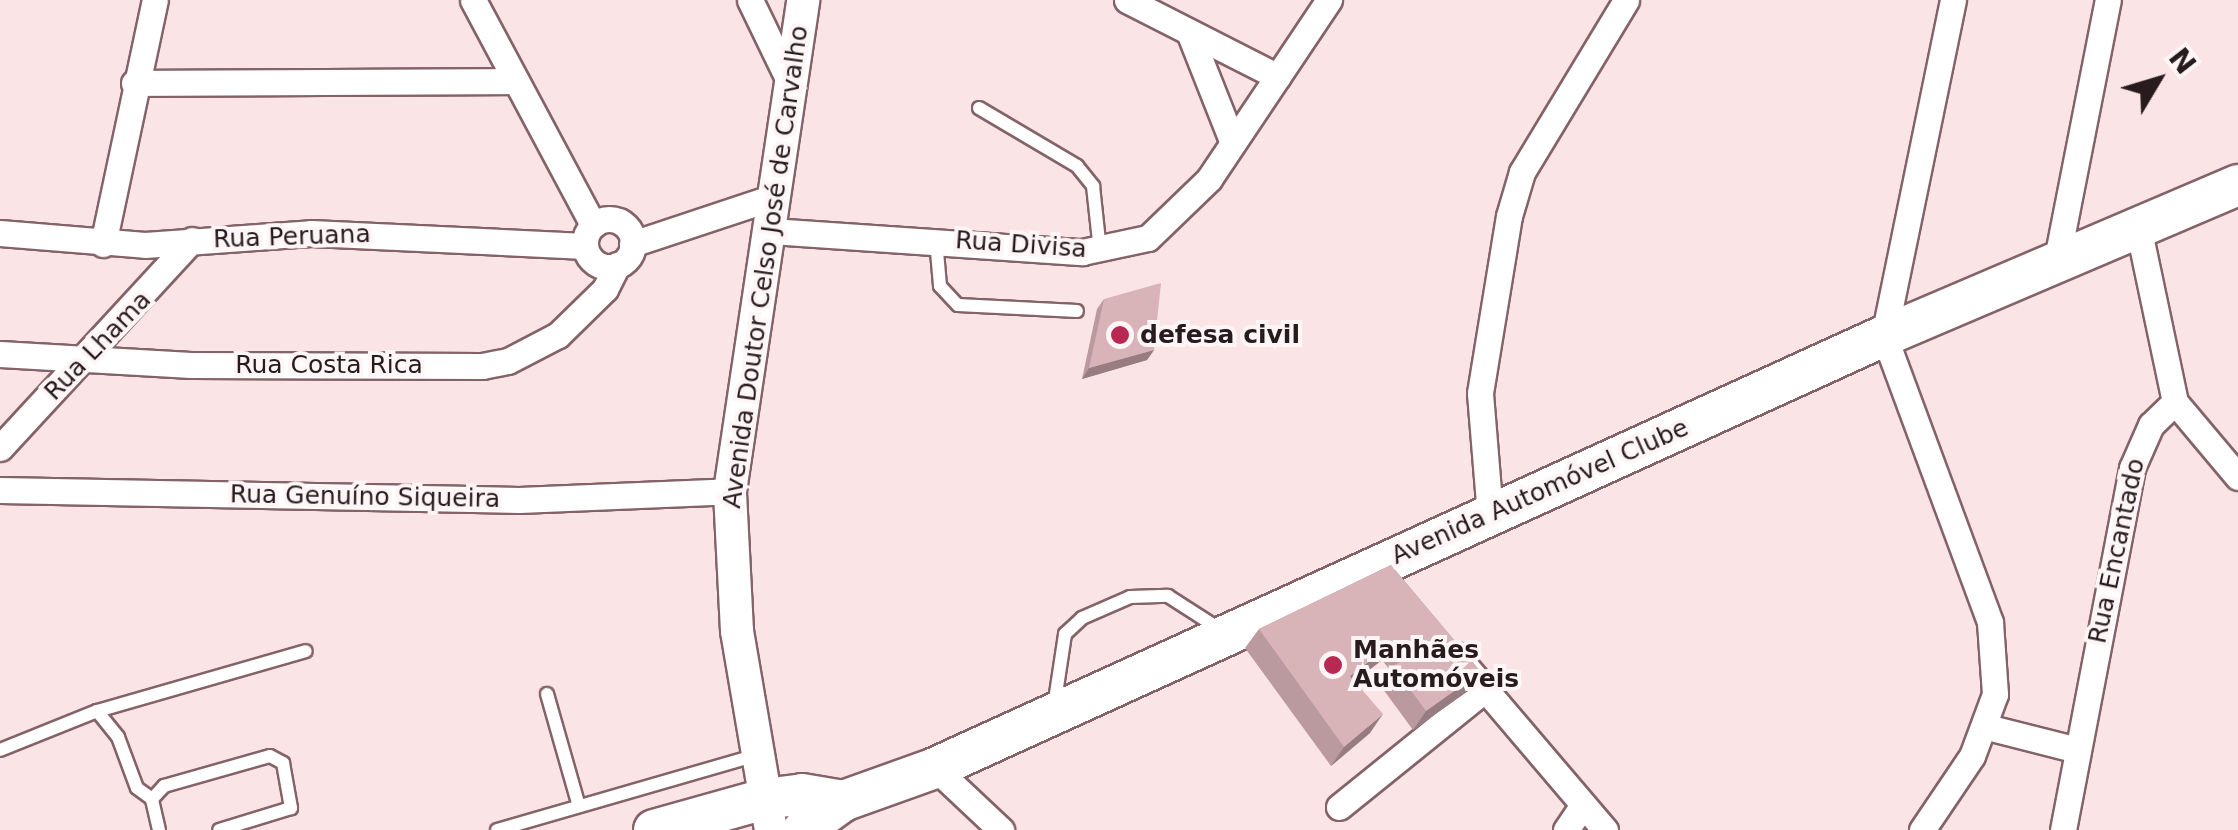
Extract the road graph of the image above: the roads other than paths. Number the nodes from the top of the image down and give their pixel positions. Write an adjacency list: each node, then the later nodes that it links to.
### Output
1 (155, 0): 13 (street)
2 (473, 0): 12 (street)
3 (750, 0): 14 (street)
4 (803, 0): 14 (street, Avenida Doutor Celso José de Carvalho)
5 (1127, 0): 10 (street)
6 (1329, 0): 11 (street, Rua Divisa)
7 (1626, 0): 38 (street)
8 (1953, 0): 30 (street)
9 (2108, 0): 28 (street)
10 (1189, 32): 11 (street); 16 (street)
11 (1278, 77): 16 (street, Rua Divisa)
12 (516, 81): 13 (street); 22 (street)
13 (134, 83): 25 (street)
14 (793, 89): 18 (street, Avenida Doutor Celso José de Carvalho)
15 (979, 108): 26 (lane)
16 (1233, 143): 26 (street, Rua Divisa)
17 (2238, 185): 19 (main road, Avenida Automóvel Clube)
18 (776, 196): 20 (street, Avenida Doutor Celso José de Carvalho); 27 (street)
19 (2138, 226): 28 (main road, Avenida Automóvel Clube); 33 (street)
20 (771, 231): 24 (street, Rua Divisa); 37 (street, Avenida Doutor Celso José de Carvalho)
21 (0, 233): 25 (street, Rua Peruana)
22 (589, 236): 23 (street, Rua Peruana); 27 (street); 27 (street)
23 (192, 240): 25 (street, Rua Peruana); 32 (street, Rua Lhama)
24 (936, 240): 26 (street, Rua Divisa); 29 (lane)
25 (103, 244)
26 (1100, 250)
27 (625, 255): 32 (street, Rua Costa Rica)
28 (2057, 259): 30 (main road, Avenida Automóvel Clube)
29 (1077, 311)
30 (1884, 336): 38 (main road, Avenida Automóvel Clube); 46 (street)
31 (0, 354): 32 (street, Rua Costa Rica)
32 (89, 356): 34 (street, Rua Lhama)
33 (2175, 402): 35 (street); 48 (street, Rua Encantado)
34 (0, 448)
35 (2238, 478)
36 (0, 490): 37 (street, Rua Genuíno Siqueira)
37 (730, 491): 49 (street, Avenida Doutor Celso José de Carvalho)
38 (1490, 516): 39 (main road, Avenida Automóvel Clube)
39 (1228, 634): 45 (main road, Avenida Automóvel Clube); 45 (lane)
40 (1437, 634): 42 (street)
41 (306, 651): 44 (lane)
42 (1486, 689): 53 (street); 55 (street)
43 (546, 694): 54 (lane)
44 (97, 711): 47 (lane); 51 (lane)
45 (1053, 714): 50 (main road, Avenida Automóvel Clube)
46 (1987, 727): 48 (street); 66 (street)
47 (0, 750)
48 (2077, 750): 67 (street, Rua Encantado)
49 (756, 755): 54 (lane); 56 (street, Avenida Doutor Celso José de Carvalho)
50 (935, 768): 52 (main road, Avenida Automóvel Clube); 63 (street)
51 (152, 799): 57 (lane); 58 (lane)
52 (843, 801): 56 (main road, Avenida Automóvel Clube); 62 (main road, Avenida Automóvel Clube)
53 (1582, 805): 64 (street); 65 (street)
54 (580, 806): 60 (lane)
55 (1339, 807)
56 (767, 815): 61 (main road, Avenida Automóvel Clube)
57 (238, 828): 59 (lane)
58 (159, 830)
59 (219, 830)
60 (497, 830)
61 (654, 830)
62 (803, 830)
63 (1000, 830)
64 (1566, 830)
65 (1605, 830)
66 (1922, 830)
67 (2064, 830)

